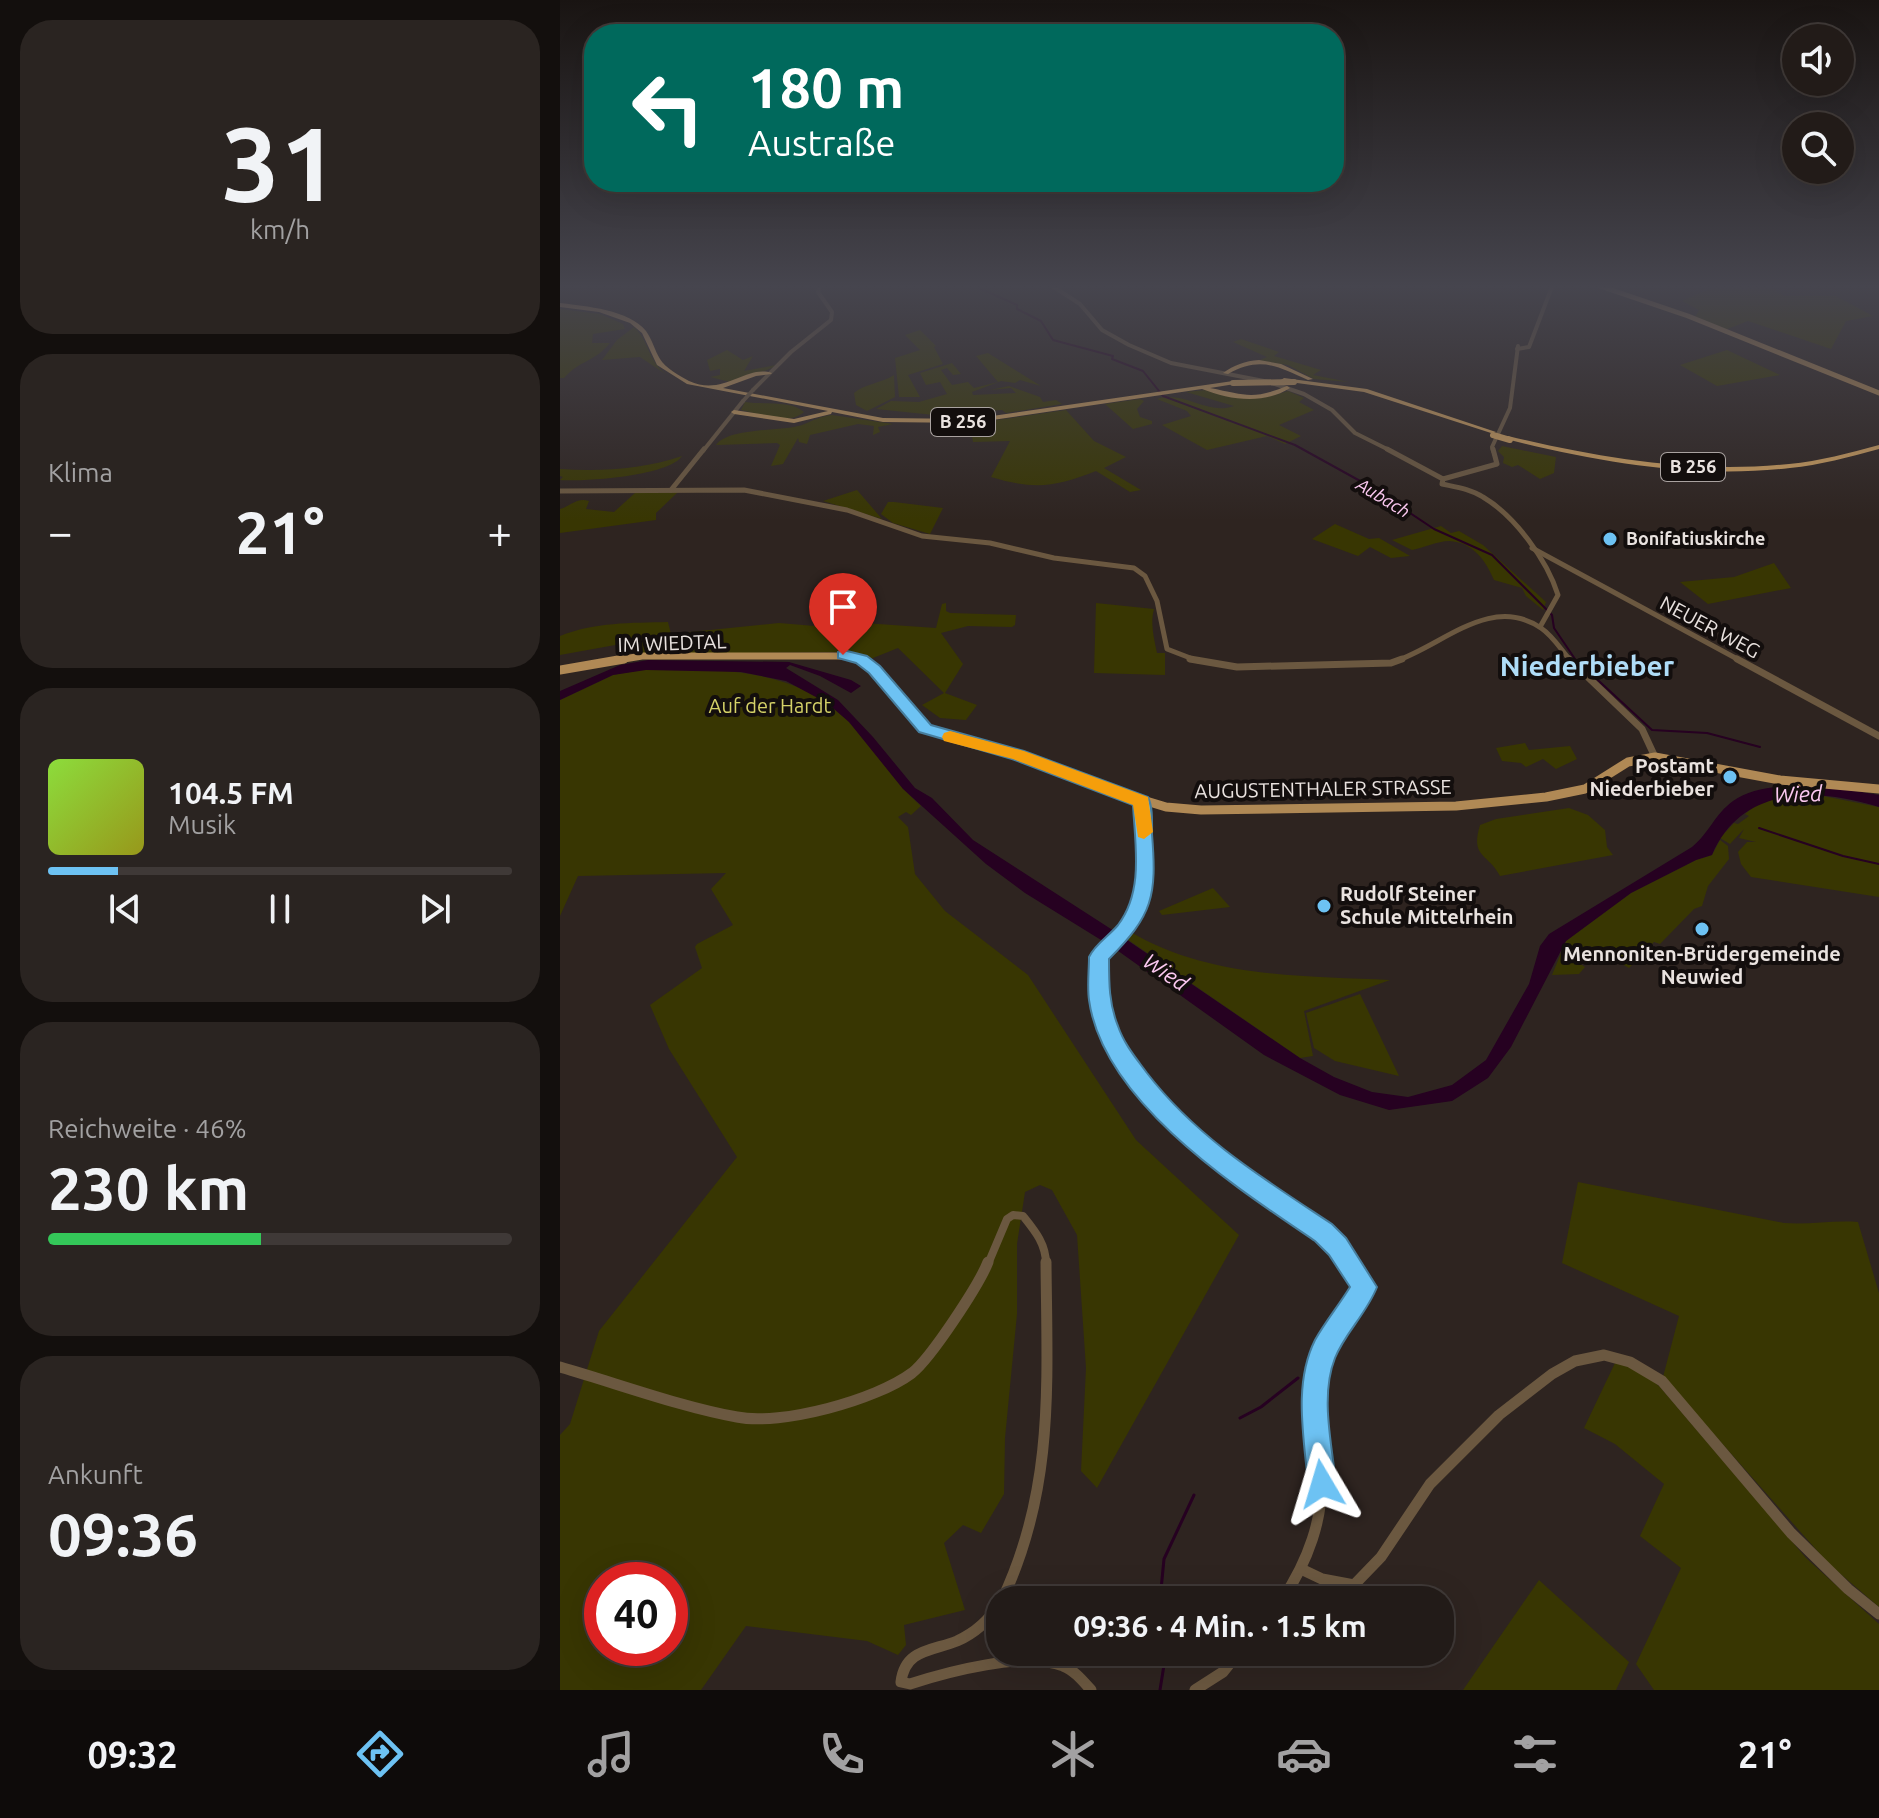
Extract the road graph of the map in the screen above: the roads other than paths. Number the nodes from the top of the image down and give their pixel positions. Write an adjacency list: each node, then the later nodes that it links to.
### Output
1 (658, 363): 26 (highway, B 256)
2 (665, 363): 19 (highway, B 256)
3 (781, 363): 11 (street)
4 (1175, 363): 12 (street)
5 (1266, 363): 9 (highway)
6 (1274, 363): 10 (highway)
7 (1516, 363): 33 (street)
8 (1804, 363): 23 (main road)
9 (1237, 368): 12 (highway); 13 (highway)
10 (1296, 370): 14 (highway); 18 (highway)
11 (769, 373): 15 (highway); 25 (street, bridge)
12 (1226, 373): 13 (street)
13 (1241, 376): 17 (street)
14 (1284, 380): 16 (highway, B 256, bridge); 18 (highway, B 256)
15 (739, 382): 19 (highway); 25 (highway)
16 (1233, 382): 20 (highway, B 256); 24 (highway); 31 (highway, B 256, bridge)
17 (1269, 382): 21 (street); 22 (highway)
18 (1328, 384): 31 (highway, B 256)
19 (713, 387): 25 (highway, B 256)
20 (1186, 388): 24 (highway); 27 (highway, B 256)
21 (1287, 388): 22 (highway); 33 (street)
22 (1276, 392): 24 (highway)
23 (1879, 393)
24 (1225, 395)
25 (743, 397): 27 (highway, B 256); 28 (street)
26 (800, 406): 29 (highway, B 256); 30 (highway)
27 (1035, 411): 29 (highway, B 256)
28 (734, 412): 30 (highway); 34 (street)
29 (851, 415): 30 (highway, B 256)
30 (785, 420)
31 (1493, 434): 32 (highway, B 256, bridge)
32 (1879, 448)
33 (1452, 482): 36 (street)
34 (671, 490): 35 (street); 37 (street)
35 (560, 491)
36 (1527, 544): 37 (street); 40 (street, NEUER WEG)
37 (1540, 627): 41 (street)
38 (739, 656): 39 (main road, IM WIEDTAL); 43 (main road, AUGUSTENTHALER STRASSE)
39 (560, 670)
40 (1879, 736)
41 (1655, 757): 42 (main road); 43 (main road, AUGUSTENTHALER STRASSE)
42 (1879, 789)
43 (1141, 801): 45 (street)
44 (560, 1367): 46 (street)
45 (1301, 1569): 47 (street); 48 (street)
46 (1007, 1586)
47 (1291, 1586)
48 (1879, 1614)
49 (986, 1620): 50 (street)
50 (999, 1666)
51 (1062, 1666): 53 (street)
52 (1228, 1666): 54 (street)
53 (1091, 1690)
54 (1195, 1690)

